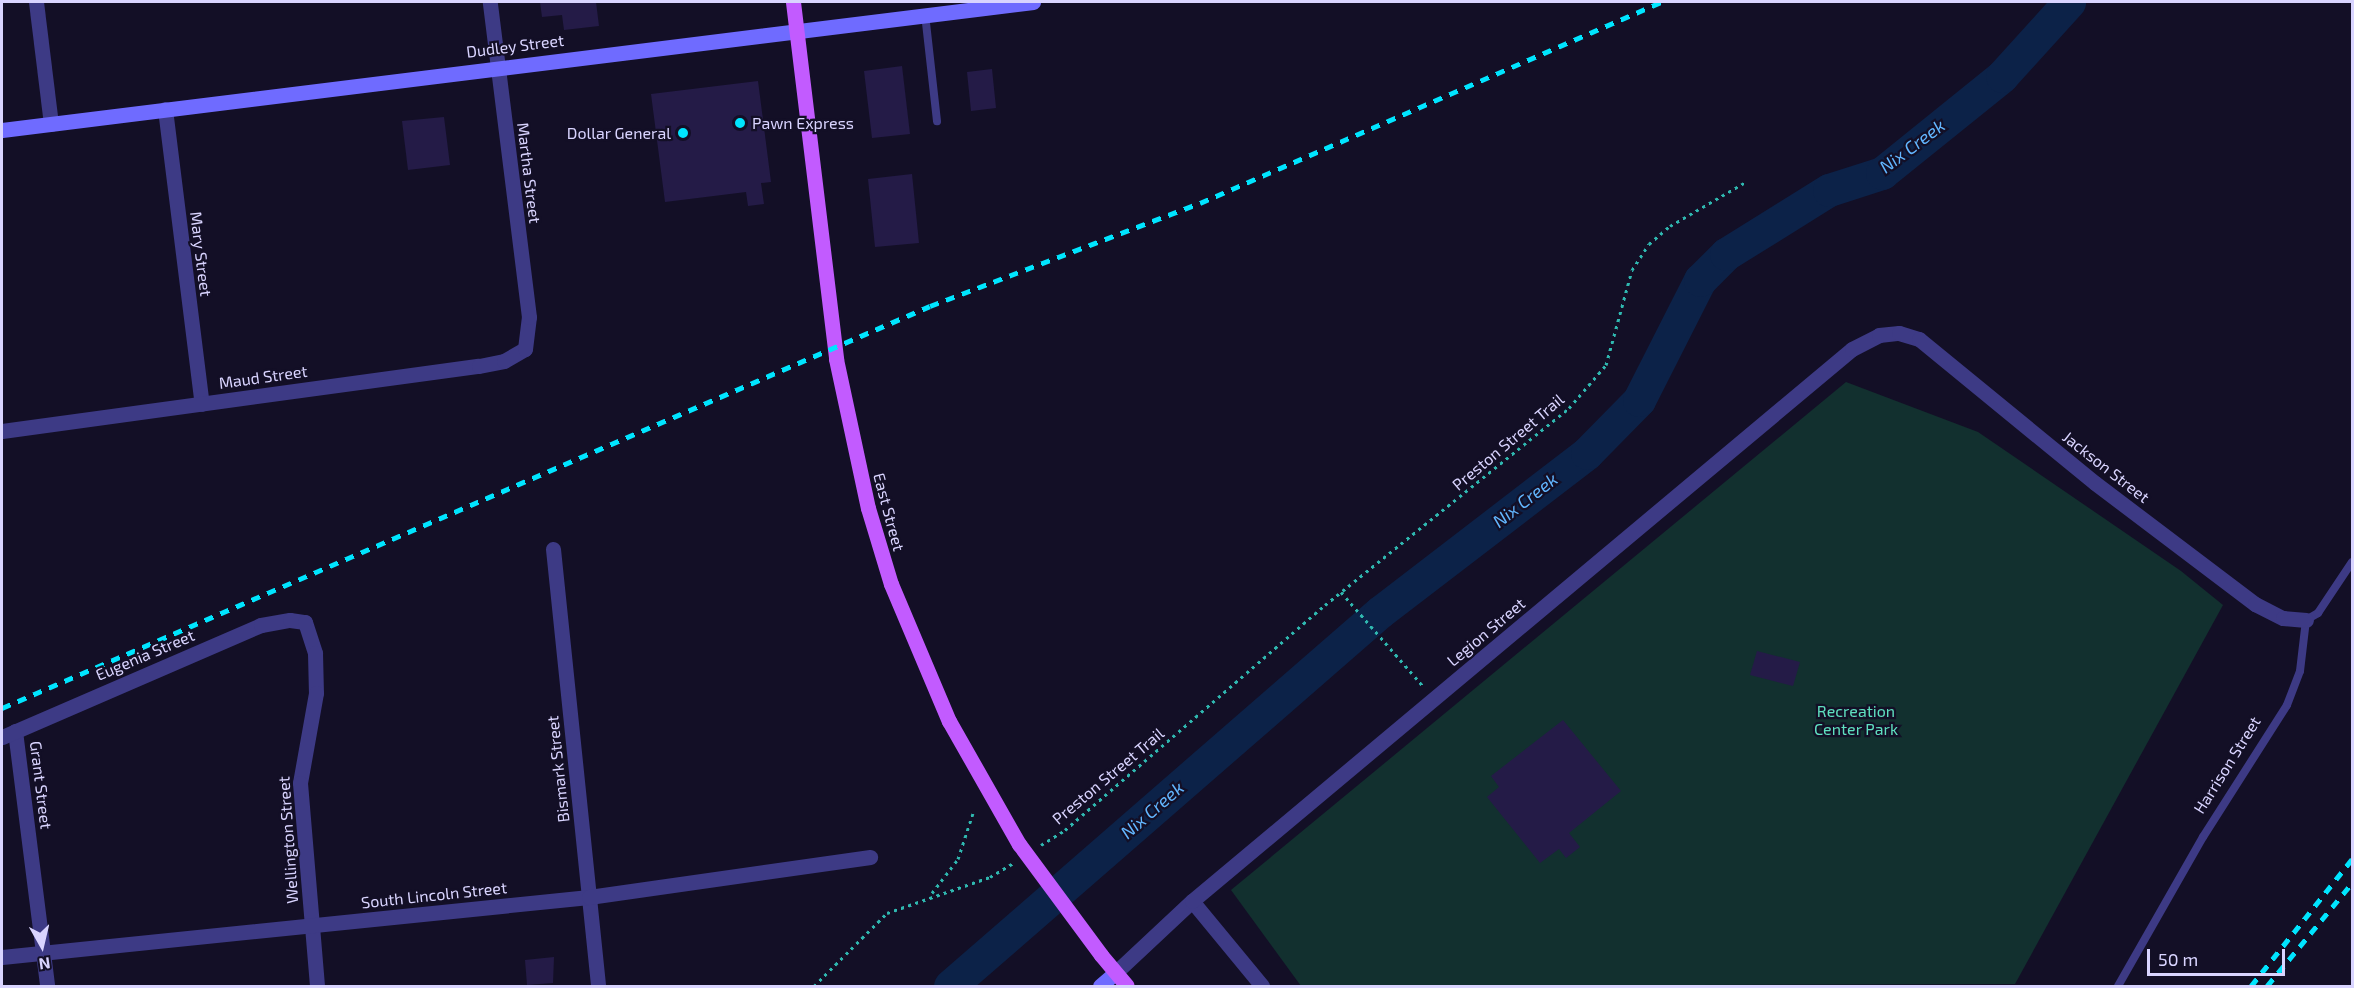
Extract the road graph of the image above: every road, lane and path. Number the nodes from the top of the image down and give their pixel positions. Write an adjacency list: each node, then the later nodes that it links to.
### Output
1 (36, 2): 10 (street)
2 (490, 2): 7 (street, Martha Street)
3 (793, 2): 6 (main road, East Street)
4 (1033, 2): 5 (street, Dudley Street)
5 (924, 14): 6 (street, Dudley Street); 9 (lane)
6 (796, 29): 7 (street, Dudley Street); 26 (main road, East Street)
7 (498, 66): 8 (street, Dudley Street); 14 (street, Martha Street)
8 (165, 109): 10 (street, Dudley Street); 15 (street, Mary Street)
9 (937, 121)
10 (51, 124): 11 (street, Dudley Street)
11 (2, 130)
12 (1744, 183): 19 (path, Preston Street Trail)
13 (1889, 333): 20 (street, Jackson Street); 30 (street, Legion Street)
14 (525, 349): 15 (street, Maud Street)
15 (202, 404): 16 (street, Maud Street)
16 (2, 430)
17 (553, 549): 29 (street, Bismark Street)
18 (2352, 562): 20 (lane)
19 (1341, 592): 22 (path); 25 (path, Preston Street Trail)
20 (2306, 620): 42 (lane, Harrison Street)
21 (306, 622): 23 (street, Eugenia Street); 31 (street, Wellington Street)
22 (1412, 674)
23 (8, 734): 32 (street, Grant Street)
24 (973, 813): 28 (path)
25 (1037, 848)
26 (1018, 852): 28 (path); 34 (main road, East Street, bridge)
27 (870, 857): 29 (street, South Lincoln Street)
28 (931, 895): 38 (path)
29 (589, 897): 31 (street, South Lincoln Street); 37 (street, Bismark Street)
30 (1192, 901): 34 (street, Legion Street); 41 (street)
31 (313, 926): 32 (street, South Lincoln Street); 36 (street, Wellington Street)
32 (43, 953): 33 (street, South Lincoln Street); 35 (street, Grant Street)
33 (2, 957)
34 (1115, 973): 39 (street); 40 (main road, East Street)
35 (47, 987)
36 (317, 987)
37 (598, 987)
38 (814, 987)
39 (1100, 987)
40 (1127, 987)
41 (1262, 987)
42 (2118, 987)

